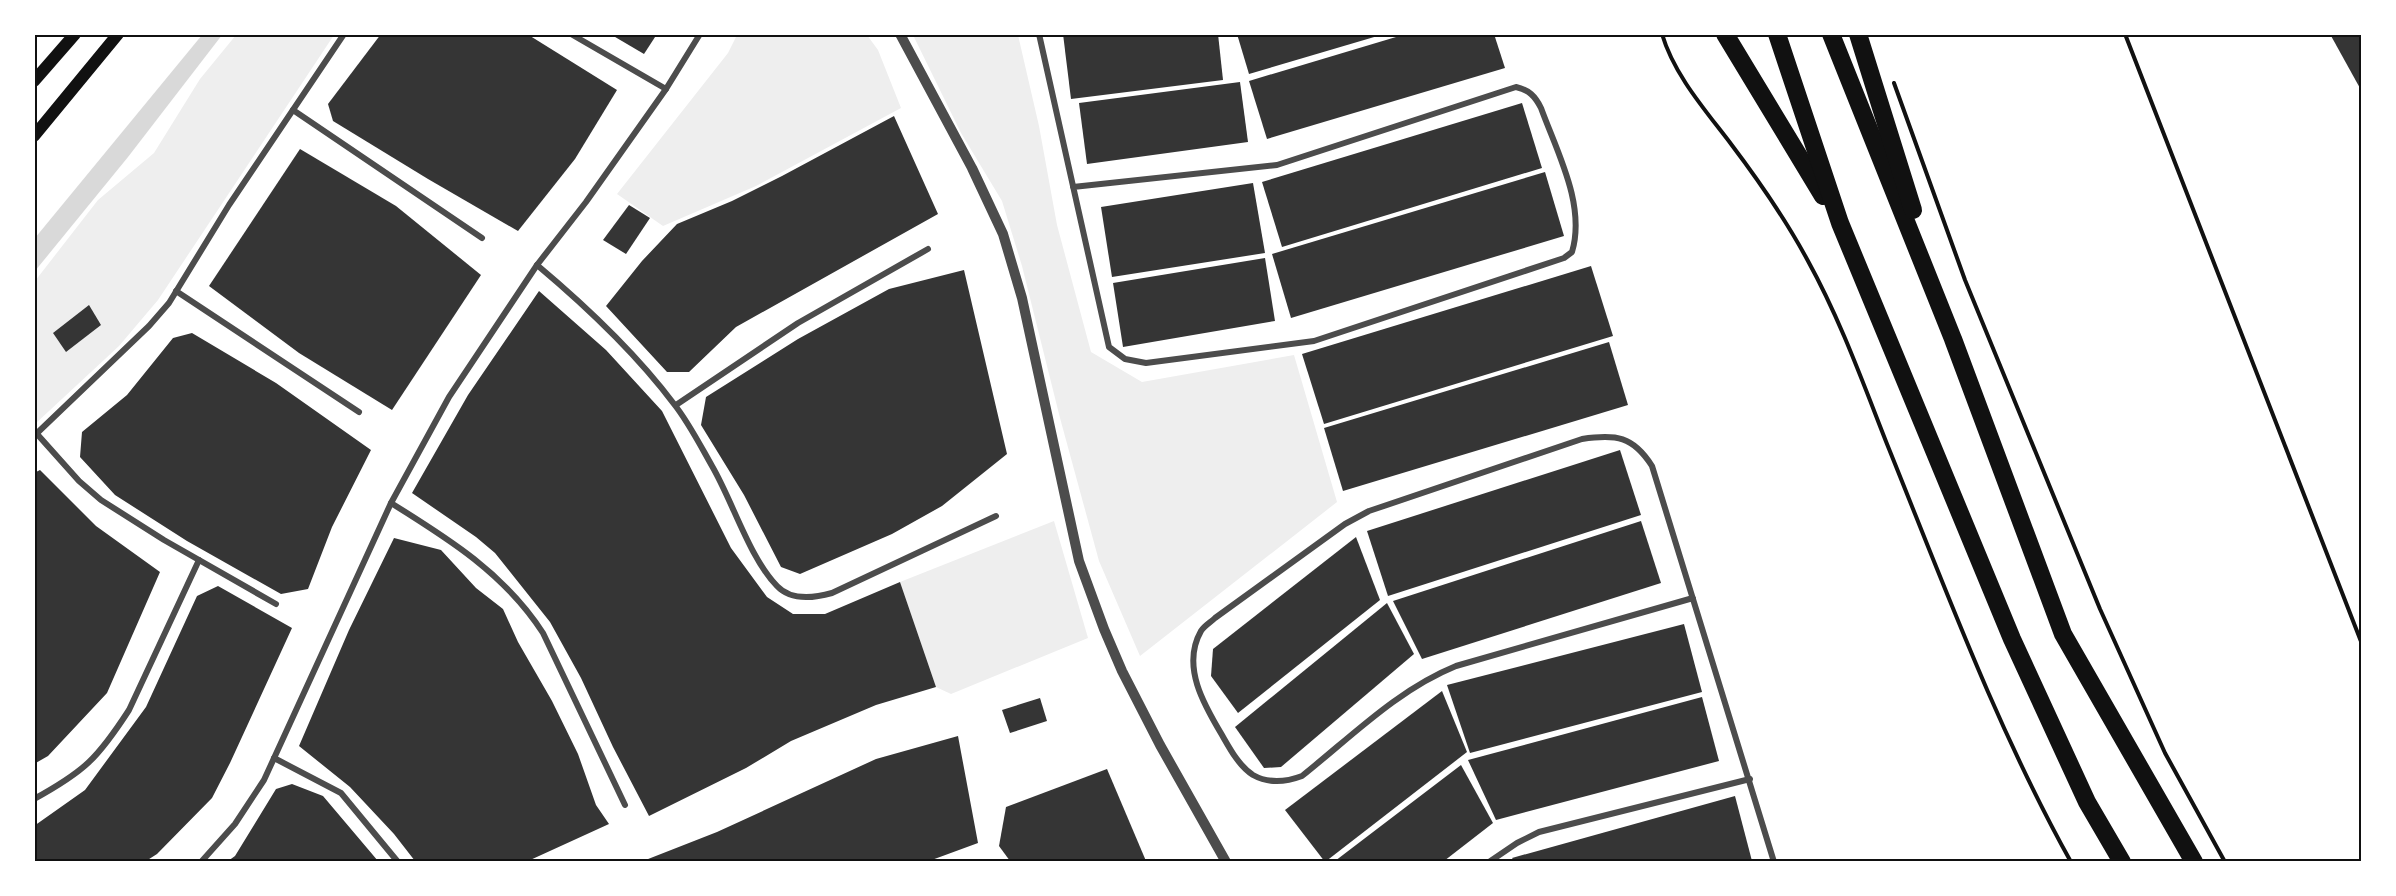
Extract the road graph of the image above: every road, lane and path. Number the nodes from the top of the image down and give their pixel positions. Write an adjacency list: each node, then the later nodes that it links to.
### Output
1 (75, 34): 15 (main road)
2 (118, 34): 18 (main road)
3 (345, 34): 17 (street)
4 (571, 34): 16 (street)
5 (700, 34): 16 (street)
6 (900, 34): 41 (street)
7 (1039, 34): 19 (street)
8 (1662, 34): 44 (path)
9 (1725, 34): 20 (highway)
10 (1777, 34): 20 (highway)
11 (1831, 34): 25 (highway)
12 (1858, 34): 25 (highway)
13 (2125, 34): 34 (path)
14 (1892, 76): 47 (path)
15 (34, 81)
16 (666, 89): 23 (street)
17 (293, 110): 21 (street); 24 (street)
18 (34, 136)
19 (1073, 187): 19 (street)
20 (1840, 223): 45 (highway)
21 (482, 238)
22 (928, 249): 26 (street)
23 (537, 265): 26 (street); 29 (street)
24 (176, 291): 27 (street); 28 (street)
25 (1953, 339): 46 (highway)
26 (676, 405): 30 (street)
27 (359, 412)
28 (36, 435): 31 (street)
29 (391, 503): 35 (street); 38 (street)
30 (996, 516)
31 (199, 560): 33 (street); 37 (street)
32 (1693, 598): 32 (street); 36 (street)
33 (276, 604)
34 (2361, 644)
35 (274, 758): 39 (street); 40 (street)
36 (1750, 779): 42 (street); 43 (street)
37 (34, 798)
38 (625, 805)
39 (201, 861)
40 (398, 861)
41 (1226, 861)
42 (1489, 861)
43 (1774, 861)
44 (2071, 861)
45 (2122, 861)
46 (2194, 861)
47 (2225, 861)

